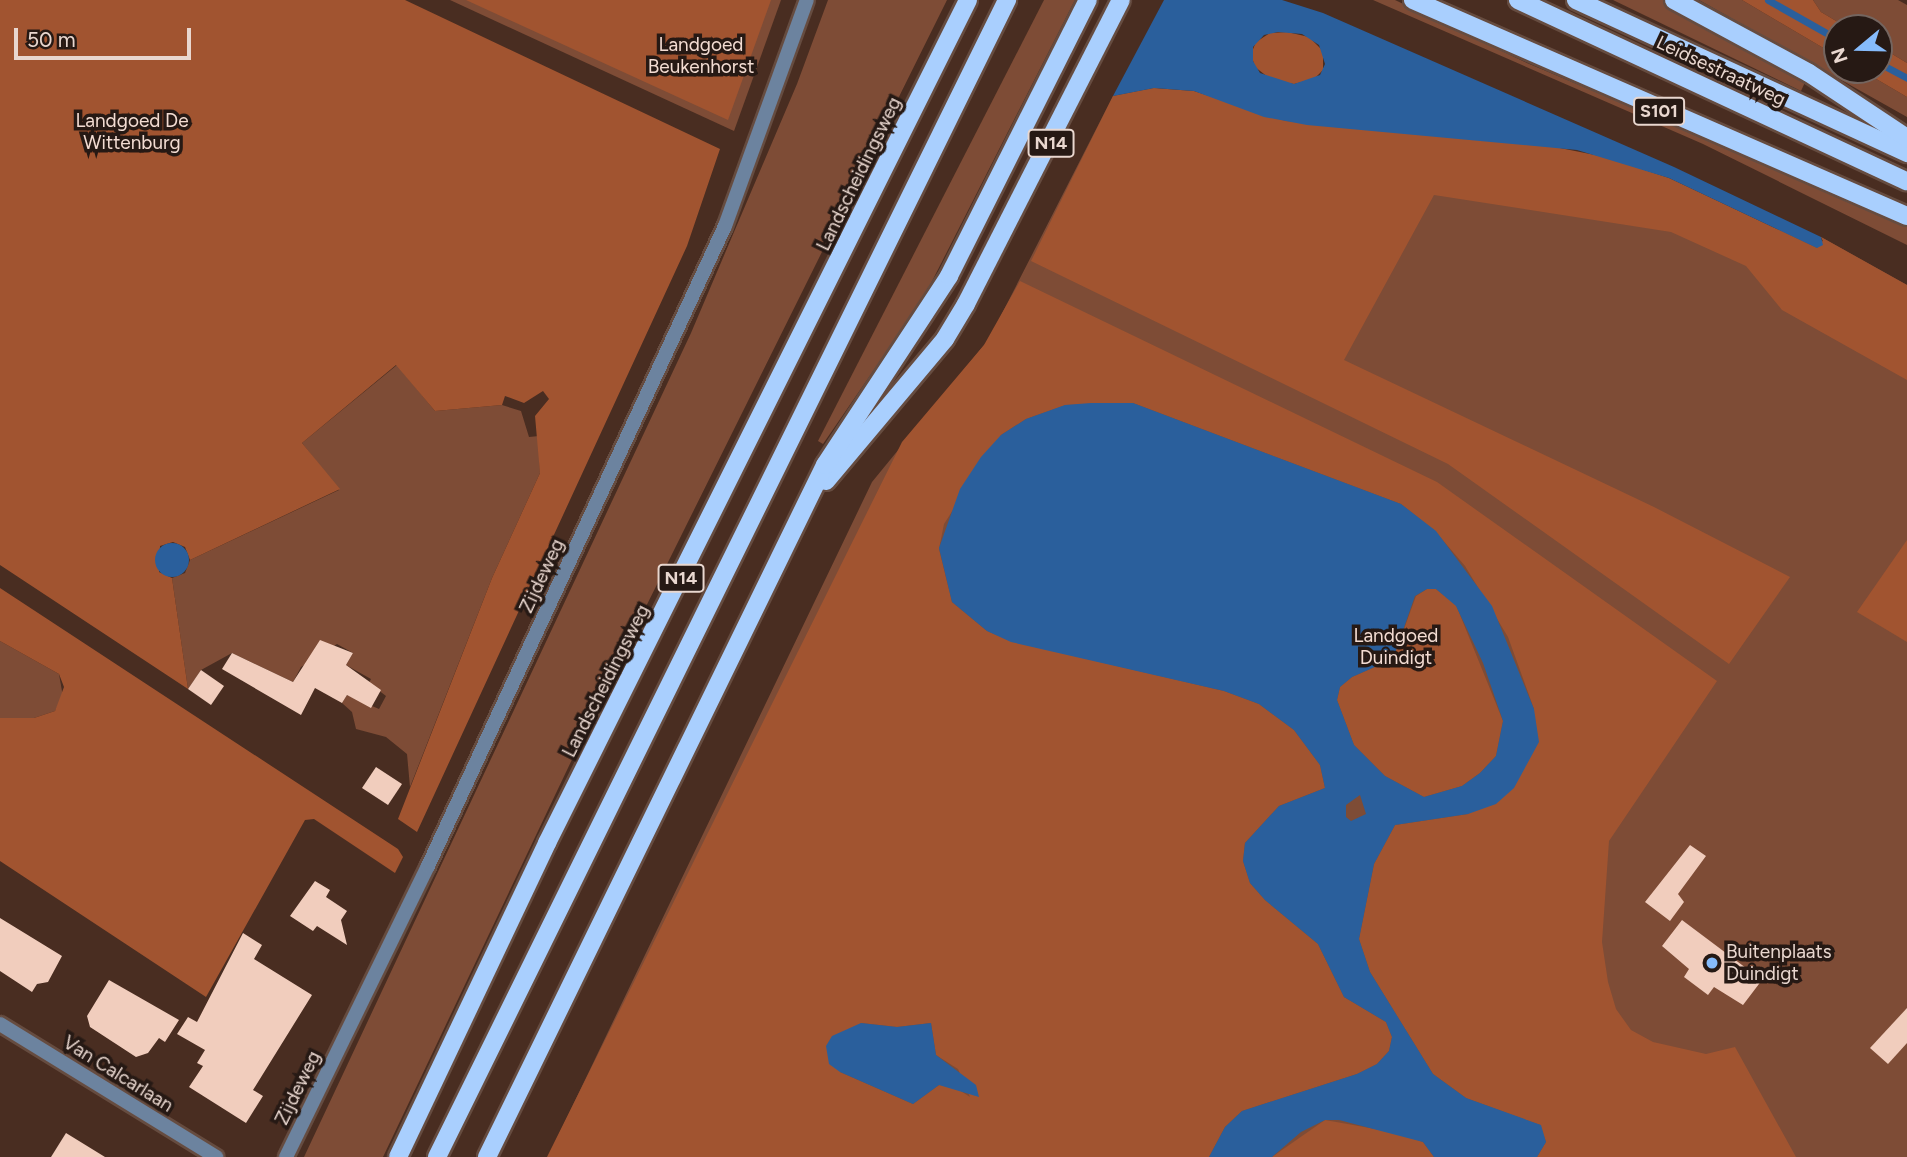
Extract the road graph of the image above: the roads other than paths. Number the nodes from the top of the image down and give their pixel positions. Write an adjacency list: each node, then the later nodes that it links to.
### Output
1 (807, 0): 17 (street, Zijdeweg)
2 (968, 0): 18 (main road, Landscheidingsweg / N14)
3 (1007, 0): 19 (main road, N14)
4 (1088, 0): 14 (main road, N14)
5 (1121, 0): 14 (main road, N14)
6 (1413, 0): 13 (main road, S101)
7 (1518, 0): 12 (main road, Leidsestraatweg / S101)
8 (1576, 0): 11 (main road, Leidsestraatweg)
9 (1674, 0): 10 (main road)
10 (1907, 138)
11 (1907, 153)
12 (1907, 181)
13 (1907, 216)
14 (795, 527): 20 (main road, N14)
15 (0, 1024): 16 (street, Van Calcarlaan)
16 (216, 1157)
17 (286, 1157)
18 (398, 1157)
19 (437, 1157)
20 (487, 1157)

